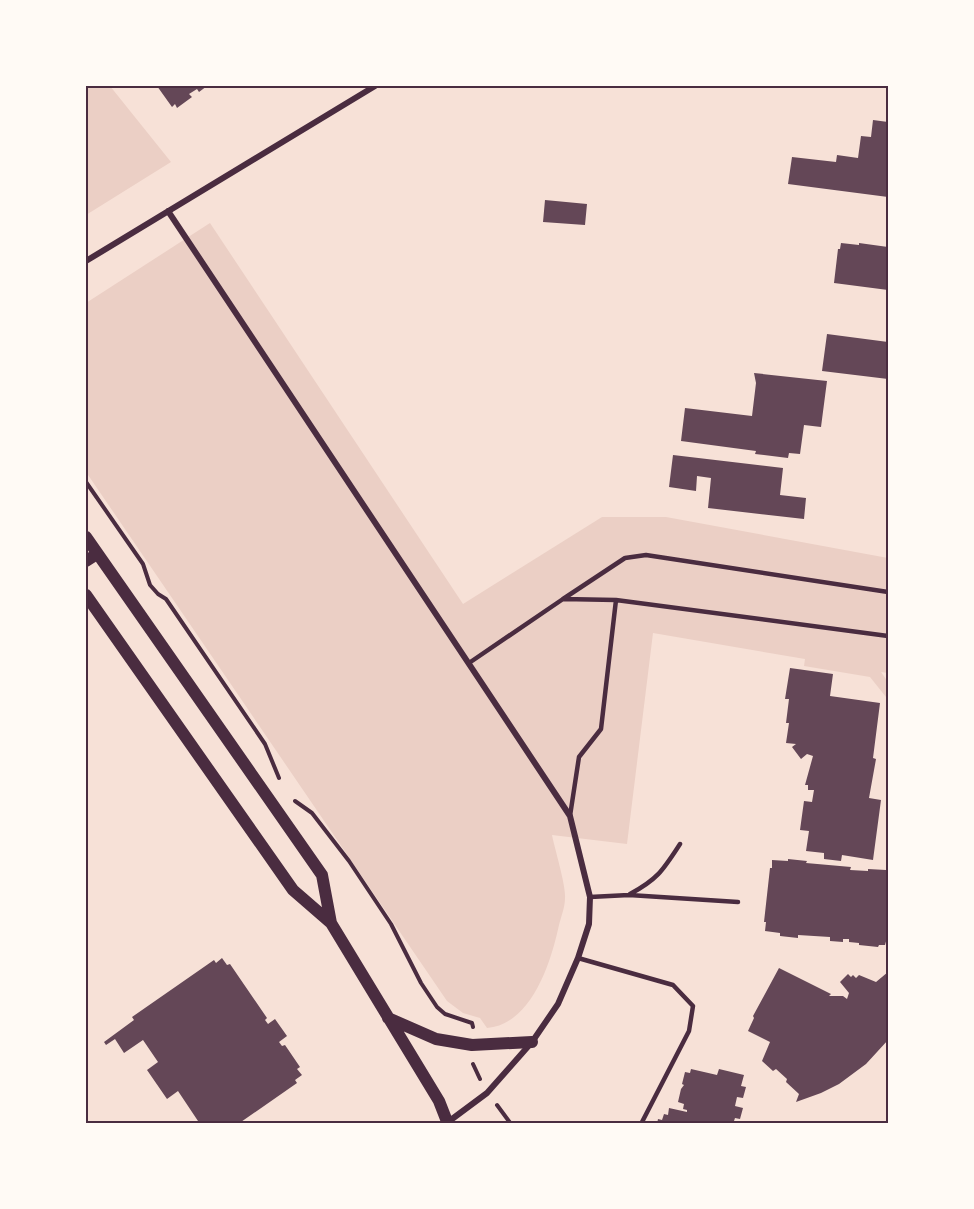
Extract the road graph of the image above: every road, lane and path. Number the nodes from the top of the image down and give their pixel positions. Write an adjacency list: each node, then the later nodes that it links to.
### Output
1 (375, 86): 2 (street)
2 (168, 211): 3 (street); 13 (street)
3 (86, 261)
4 (86, 482): 14 (path)
5 (86, 537): 6 (main road)
6 (97, 554): 7 (main road); 21 (main road)
7 (86, 561)
8 (888, 592): 10 (lane)
9 (86, 595): 21 (main road)
10 (563, 599): 11 (lane); 13 (lane)
11 (616, 600): 12 (lane); 16 (lane)
12 (888, 636)
13 (469, 663): 16 (street)
14 (281, 780)
15 (290, 795): 24 (path)
16 (570, 816): 19 (street)
17 (680, 844): 18 (lane)
18 (629, 895): 19 (lane); 20 (lane)
19 (590, 897): 22 (street)
20 (738, 902)
21 (331, 923): 23 (main road)
22 (578, 958): 25 (street); 29 (lane)
23 (388, 1018): 25 (main road); 27 (main road)
24 (473, 1030)
25 (532, 1042): 26 (street)
26 (488, 1093): 27 (street); 28 (path)
27 (448, 1123)
28 (511, 1124)
29 (641, 1124)

